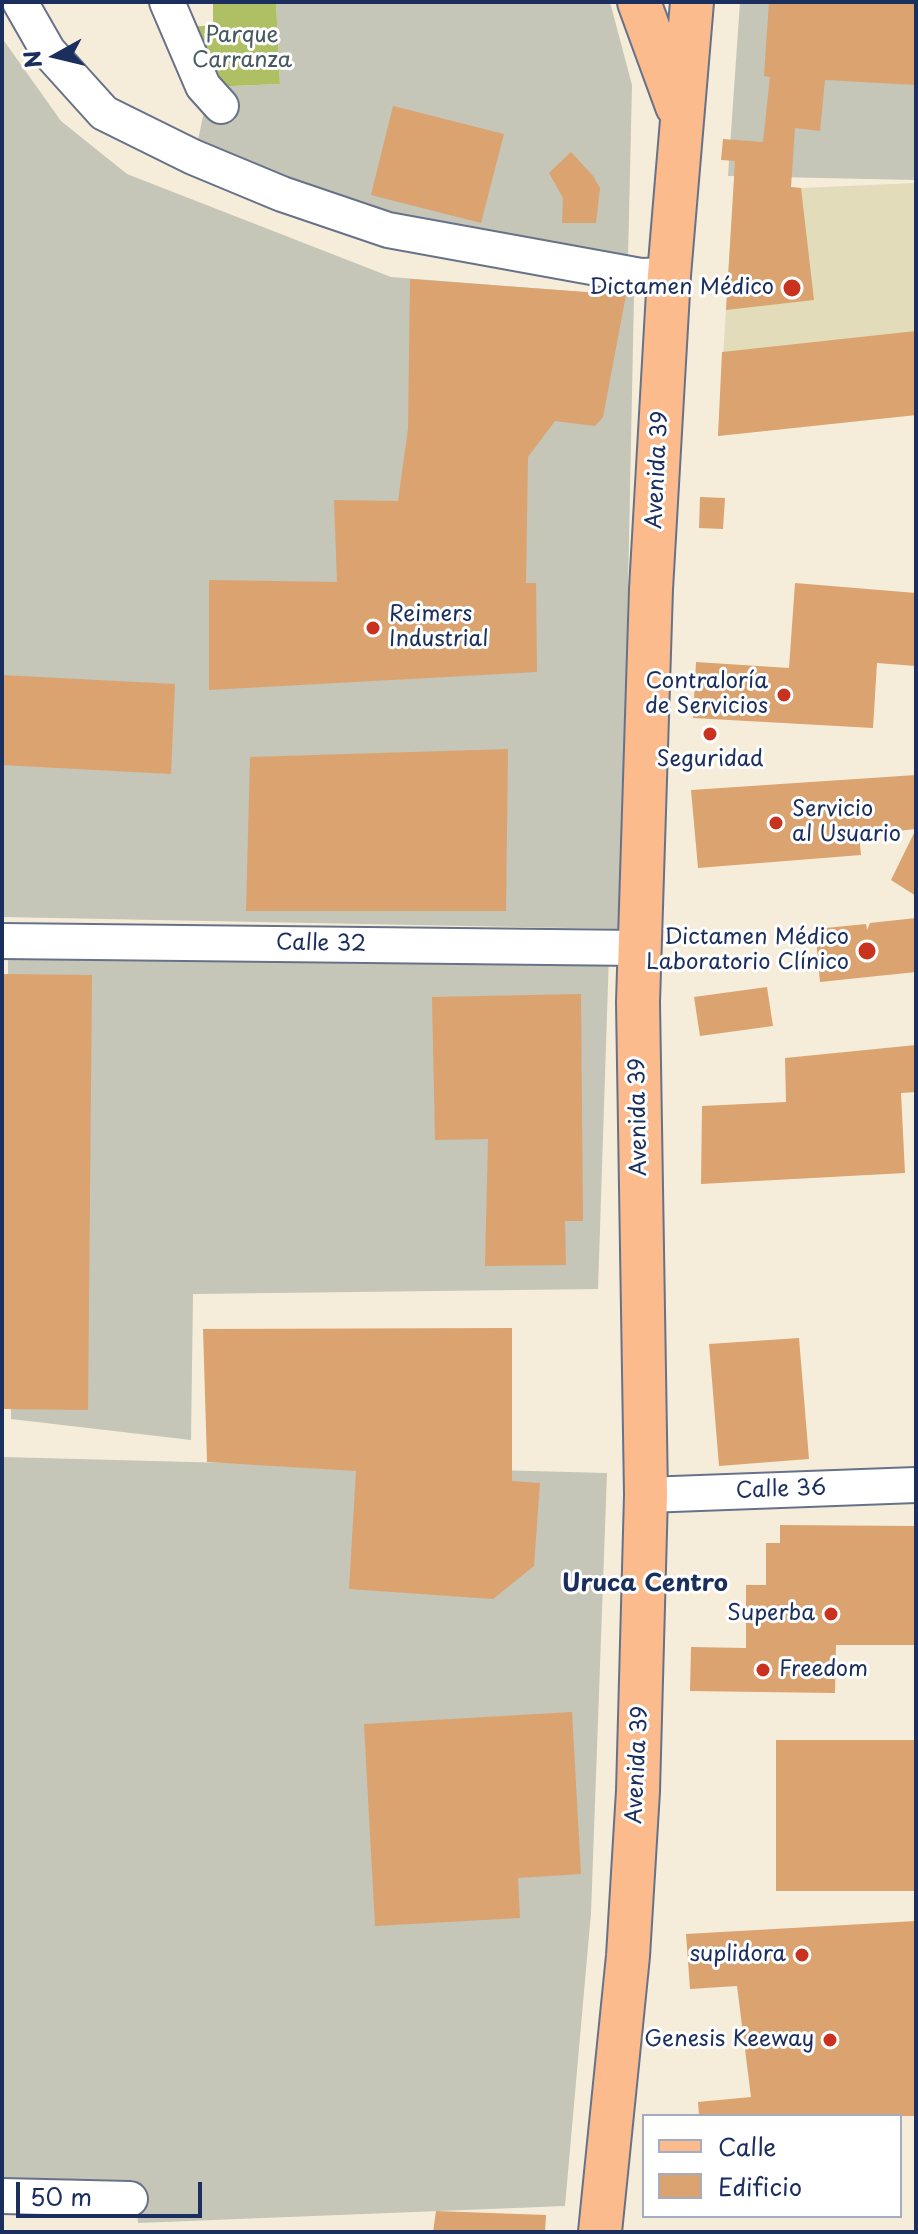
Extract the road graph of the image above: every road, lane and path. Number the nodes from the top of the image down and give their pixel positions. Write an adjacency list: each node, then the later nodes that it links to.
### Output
1 (20, 2): 7 (street)
2 (167, 2): 5 (street)
3 (639, 2): 6 (main road)
4 (692, 2): 6 (main road, Avenida 39)
5 (221, 106)
6 (680, 116): 7 (main road, Avenida 39)
7 (669, 275): 9 (main road, Avenida 39)
8 (2, 941): 9 (street, Calle 32)
9 (640, 948): 11 (main road, Avenida 39)
10 (916, 1485): 11 (street, Calle 36)
11 (646, 1495): 14 (main road, Avenida 39)
12 (2, 2196): 13 (street)
13 (130, 2199)
14 (600, 2232)

